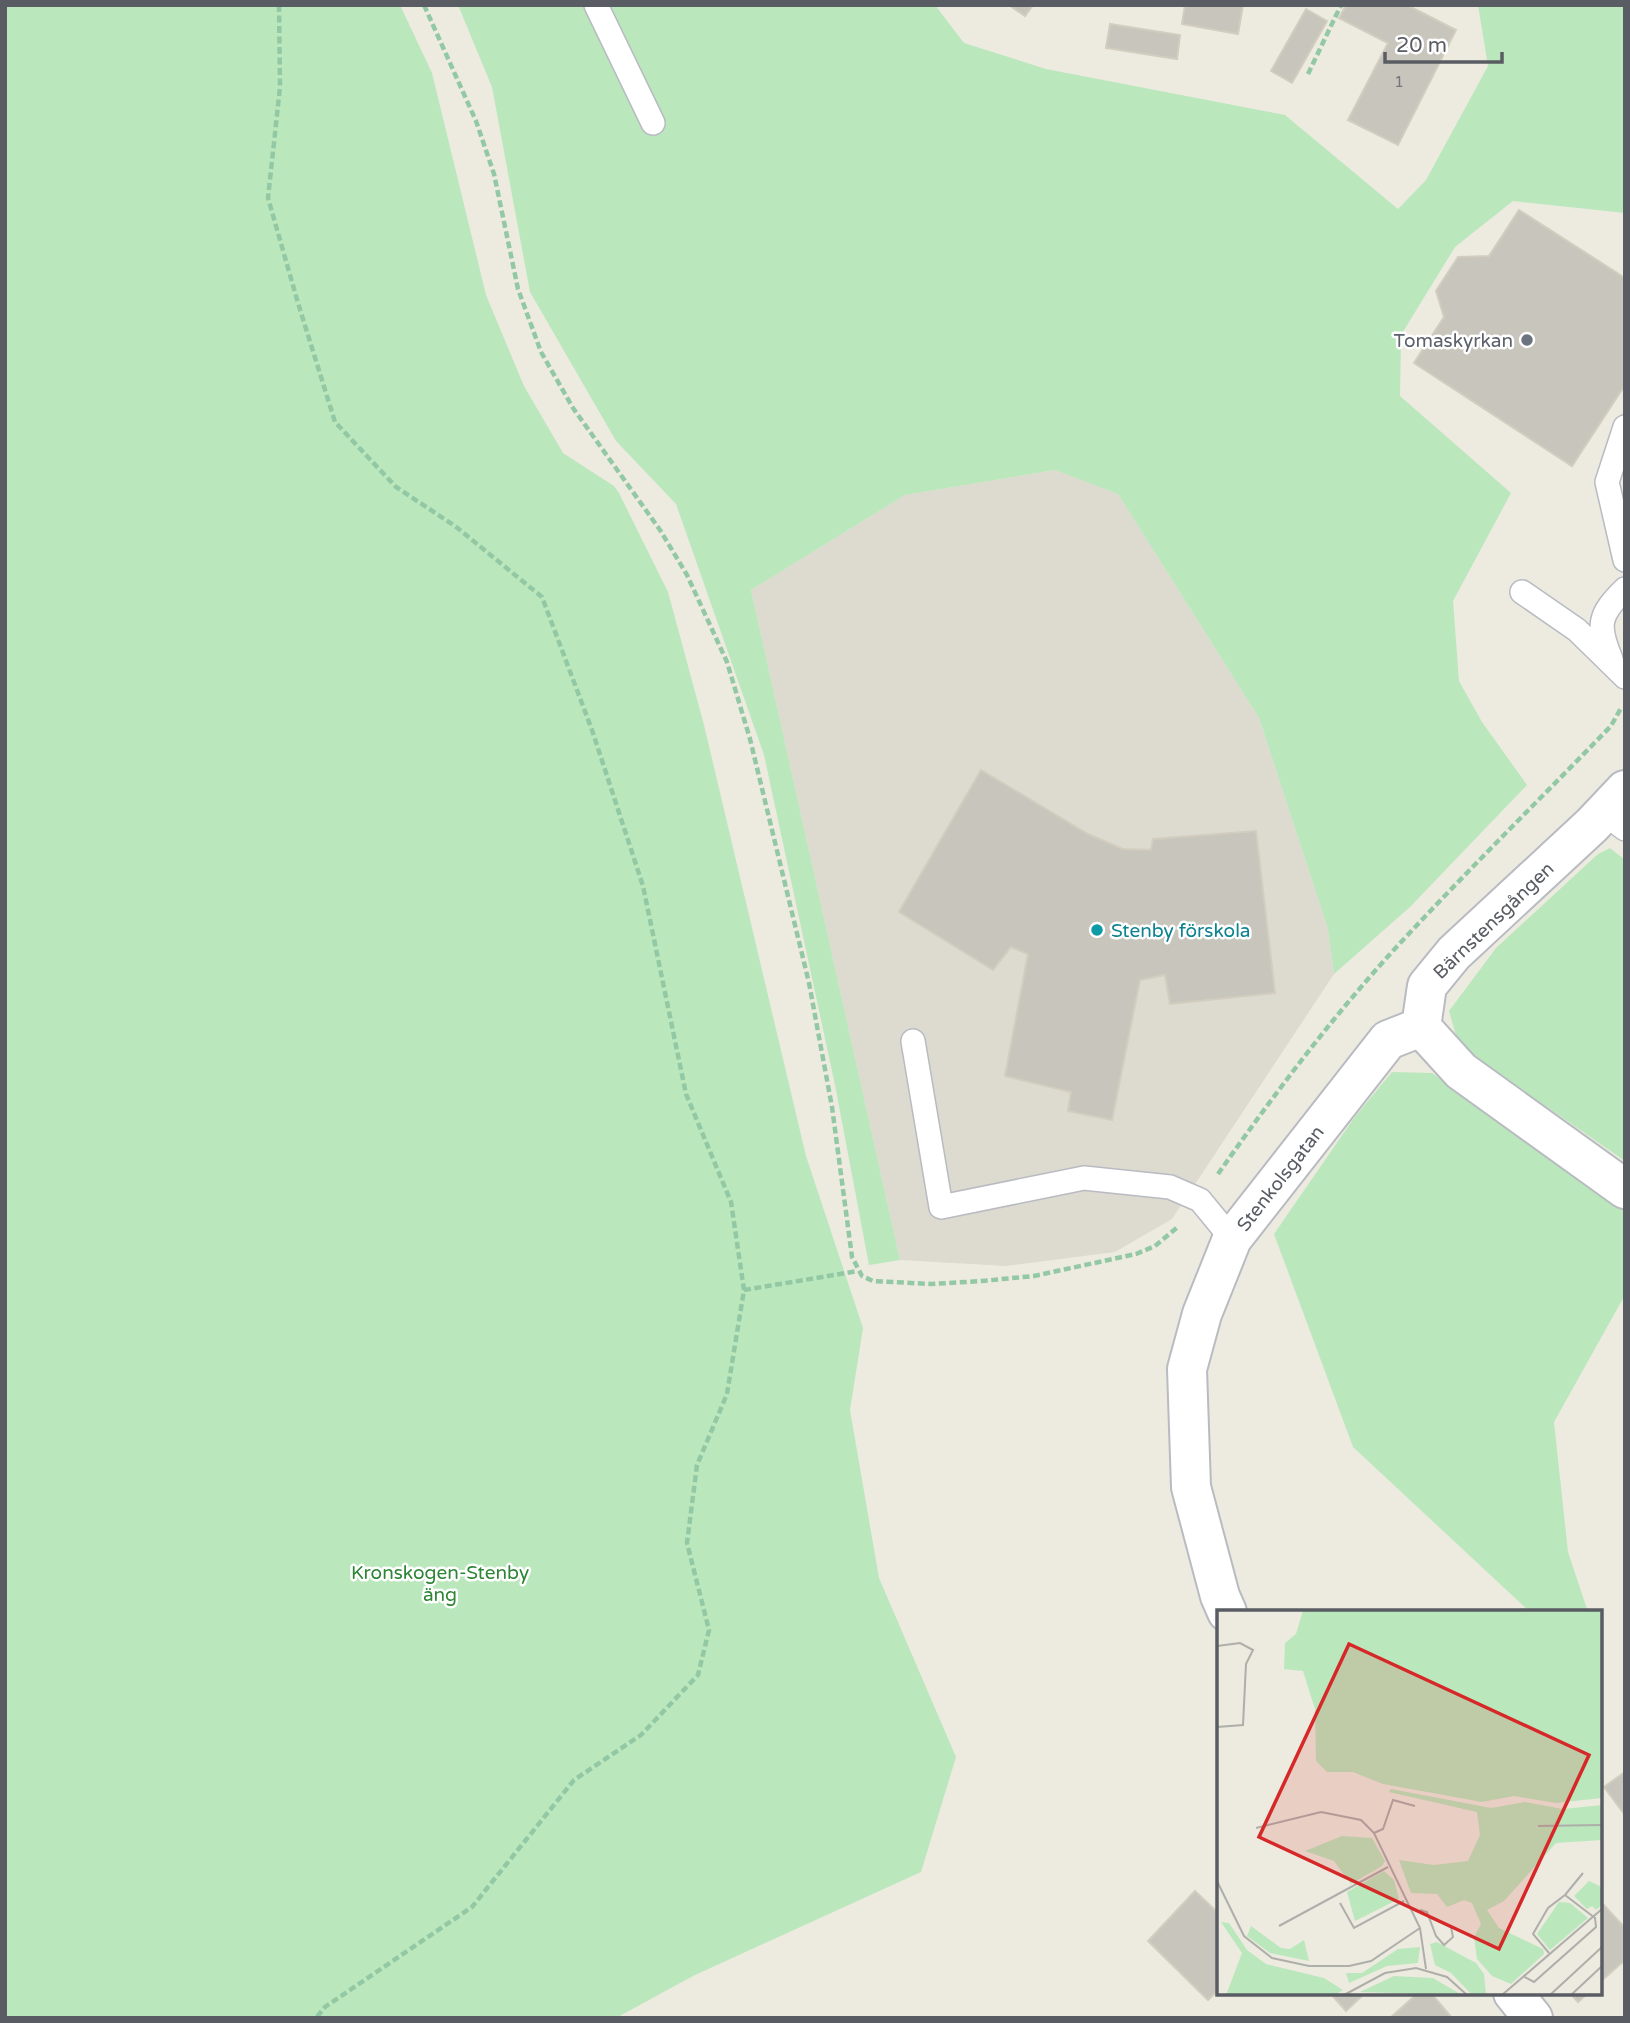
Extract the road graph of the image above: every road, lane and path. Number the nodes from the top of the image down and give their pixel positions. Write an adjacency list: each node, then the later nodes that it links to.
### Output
1 (279, 5): 19 (path)
2 (424, 5): 18 (path)
3 (596, 5): 6 (lane)
4 (1341, 5): 5 (path)
5 (1308, 74)
6 (653, 123)
7 (1625, 427): 8 (lane)
8 (1625, 560)
9 (1625, 589): 11 (lane)
10 (1522, 592): 11 (lane)
11 (1619, 672): 16 (path)
12 (1618, 811): 13 (street, Bärnstensgången)
13 (1421, 1027): 15 (street); 17 (street, Stenkolsgatan)
14 (913, 1041): 16 (lane)
15 (1625, 1189)
16 (1200, 1200): 17 (lane); 18 (path)
17 (1232, 1239): 20 (street, Stenkolsgatan)
18 (858, 1271): 19 (path)
19 (744, 1290): 22 (path)
20 (1226, 1610)
21 (1515, 1995): 23 (street)
22 (316, 2018)
23 (1533, 2018)

